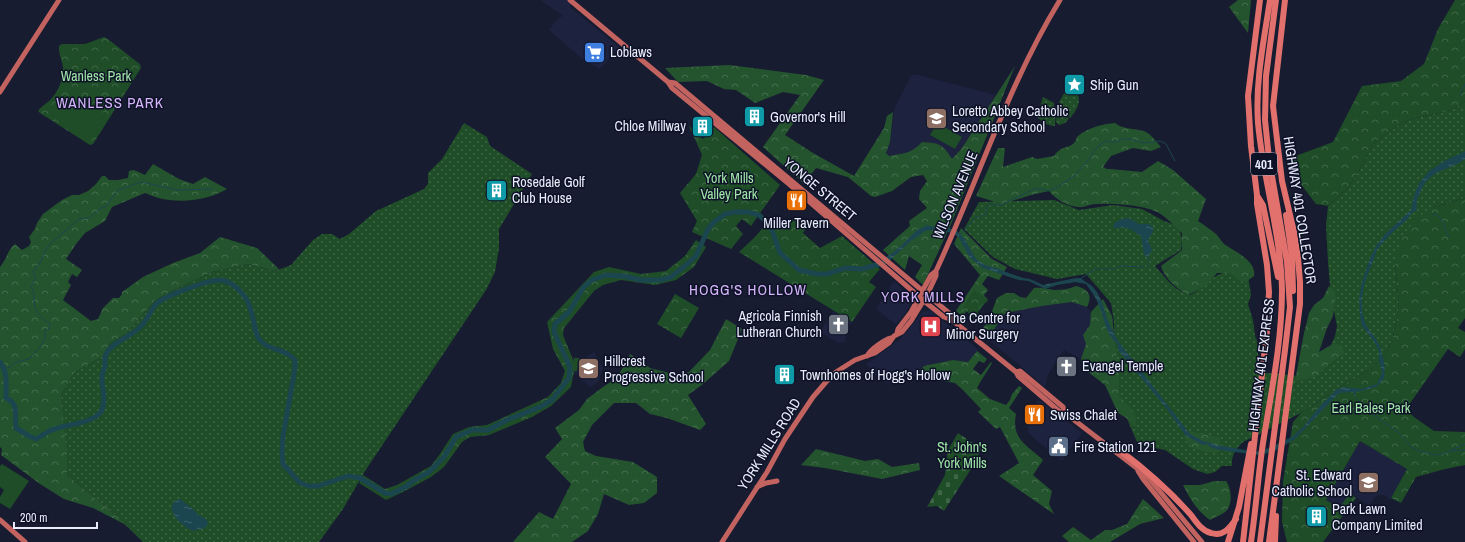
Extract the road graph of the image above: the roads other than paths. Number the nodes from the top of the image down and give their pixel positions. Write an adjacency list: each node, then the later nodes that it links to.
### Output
1 (59, 0): 10 (main road)
2 (570, 0): 13 (main road, YONGE STREET)
3 (1060, 0): 15 (main road, WILSON AVENUE)
4 (1260, 0): 12 (highway, 401)
5 (1270, 0): 14 (highway, HIGHWAY 401 EXPRESS / 401)
6 (1276, 0): 17 (highway, HIGHWAY 401 EXPRESS / 401)
7 (1285, 0): 9 (highway, HIGHWAY 401 COLLECTOR / 401)
8 (1288, 0): 9 (highway)
9 (1283, 16): 11 (highway, HIGHWAY 401 COLLECTOR / 401)
10 (0, 92)
11 (1282, 181): 17 (highway); 25 (highway, HIGHWAY 401 COLLECTOR / 401)
12 (1258, 195): 14 (highway); 19 (highway, 401)
13 (888, 266): 15 (main road, YONGE STREET); 16 (main road, YONGE STREET)
14 (1282, 291): 33 (highway, HIGHWAY 401 EXPRESS / 401)
15 (925, 294): 16 (main road, WILSON AVENUE); 18 (main road, YONGE STREET)
16 (922, 299): 18 (main road, YONGE STREET); 22 (main road, YORK MILLS ROAD)
17 (1290, 307): 34 (highway, HIGHWAY 401 EXPRESS / 401)
18 (952, 320): 20 (main road, YONGE STREET)
19 (1259, 407): 24 (highway); 32 (highway, 401)
20 (1112, 449): 21 (main road, YONGE STREET); 24 (highway)
21 (1138, 470): 29 (main road, YONGE STREET); 30 (main road, YONGE STREET)
22 (766, 473): 23 (main road, YORK MILLS ROAD); 23 (main road)
23 (757, 487): 28 (main road, YORK MILLS ROAD)
24 (1236, 519): 31 (highway)
25 (1274, 519): 35 (highway); 36 (highway)
26 (0, 520): 27 (main road)
27 (25, 542)
28 (722, 542)
29 (1194, 542)
30 (1202, 542)
31 (1228, 542)
32 (1243, 542)
33 (1251, 542)
34 (1260, 542)
35 (1269, 542)
36 (1275, 542)

